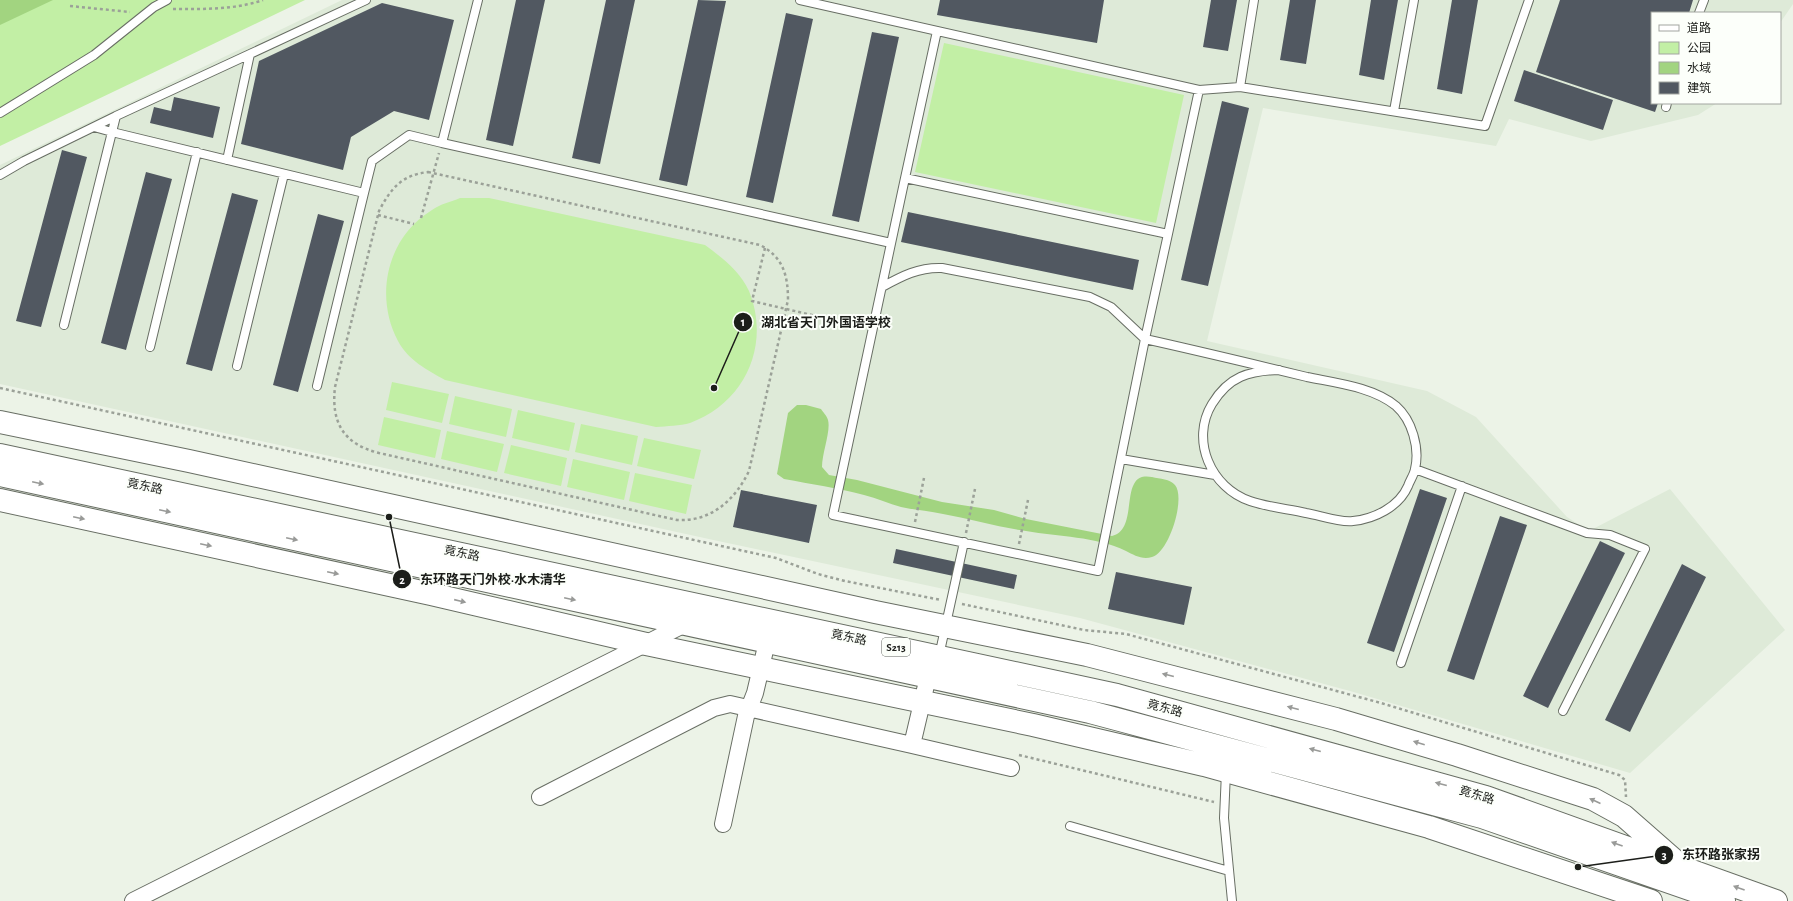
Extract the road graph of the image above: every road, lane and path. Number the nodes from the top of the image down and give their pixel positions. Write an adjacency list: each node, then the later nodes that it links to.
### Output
1 (166, 0): 11 (lane)
2 (263, 0): 11 (path)
3 (366, 0): 14 (lane)
4 (478, 0): 22 (lane)
5 (800, 0): 13 (lane)
6 (1254, 0): 15 (lane)
7 (1414, 0): 17 (lane)
8 (1529, 0): 17 (lane)
9 (1704, 0): 12 (lane)
10 (70, 6): 11 (path)
11 (150, 10): 18 (lane)
12 (1699, 12)
13 (937, 31): 16 (lane); 28 (lane)
14 (250, 54): 19 (lane); 24 (lane)
15 (1240, 87): 16 (lane); 17 (lane)
16 (1199, 90): 33 (lane)
17 (1394, 111)
18 (0, 113)
19 (116, 116): 20 (lane); 21 (lane)
20 (94, 127): 21 (lane); 27 (lane)
21 (112, 132): 23 (lane); 38 (lane)
22 (442, 143): 25 (path); 29 (lane); 34 (lane)
23 (197, 152): 24 (lane); 41 (lane)
24 (226, 160): 26 (lane)
25 (434, 173): 30 (path); 31 (path); 35 (path)
26 (284, 174): 29 (lane); 42 (lane)
27 (0, 175)
28 (905, 178): 33 (lane); 34 (lane)
29 (364, 193): 44 (lane)
30 (378, 215): 32 (path); 37 (path)
31 (421, 218)
32 (414, 224)
33 (1168, 234): 40 (lane)
34 (891, 243): 36 (lane)
35 (765, 248): 37 (path); 37 (path)
36 (882, 287): 39 (lane); 40 (lane)
37 (785, 309): 39 (path)
38 (64, 325)
39 (873, 329): 57 (lane)
40 (1145, 339): 43 (lane); 48 (lane)
41 (150, 347)
42 (237, 366)
43 (1279, 370): 49 (lane); 51 (lane)
44 (317, 386)
45 (0, 388): 60 (path)
46 (0, 422): 63 (main road)
47 (0, 455): 61 (main road, 竟东路 / S213)
48 (1120, 459): 51 (lane); 59 (lane)
49 (1415, 469): 51 (lane); 53 (lane)
50 (0, 475): 62 (main road, 竟东路 / S213, one-way to 62)
51 (1214, 475)
52 (924, 478): 57 (path)
53 (1462, 486): 67 (lane); 72 (lane)
54 (976, 489): 58 (path)
55 (0, 500): 65 (main road, one-way to 65)
56 (1028, 500): 59 (path)
57 (913, 531): 58 (lane)
58 (964, 542): 59 (lane); 60 (lane)
59 (1017, 553)
60 (951, 602): 63 (lane); 77 (path)
61 (691, 603): 62 (street); 66 (main road, 竟东路 / S213)
62 (685, 624): 64 (main road, 竟东路 / S213); 65 (street)
63 (946, 627): 66 (lane); 77 (main road, one-way to 63)
64 (767, 642): 68 (street); 69 (main road, 竟东路 / S213)
65 (646, 644): 68 (main road); 83 (street)
66 (939, 656): 81 (main road, 竟东路 / S213, one-way to 66)
67 (1401, 663)
68 (761, 667): 70 (main road); 71 (street)
69 (928, 677): 70 (street); 74 (main road, 竟东路 / S213)
70 (923, 701): 73 (street); 74 (main road)
71 (749, 709): 73 (street); 76 (street); 78 (street)
72 (1562, 711)
73 (912, 745): 75 (street)
74 (1228, 760): 80 (lane); 81 (main road, 竟东路 / S213); 82 (main road)
75 (1011, 768)
76 (540, 797)
77 (1628, 820): 81 (main road)
78 (723, 824)
79 (1070, 826): 80 (lane)
80 (1229, 871): 84 (lane)
81 (1677, 875): 82 (street); 85 (main road, 竟东路 / S213); 86 (main road, 竟东路 / S213, one-way to 81)
82 (1647, 900)
83 (133, 901)
84 (1232, 901)
85 (1724, 901)
86 (1776, 901)

